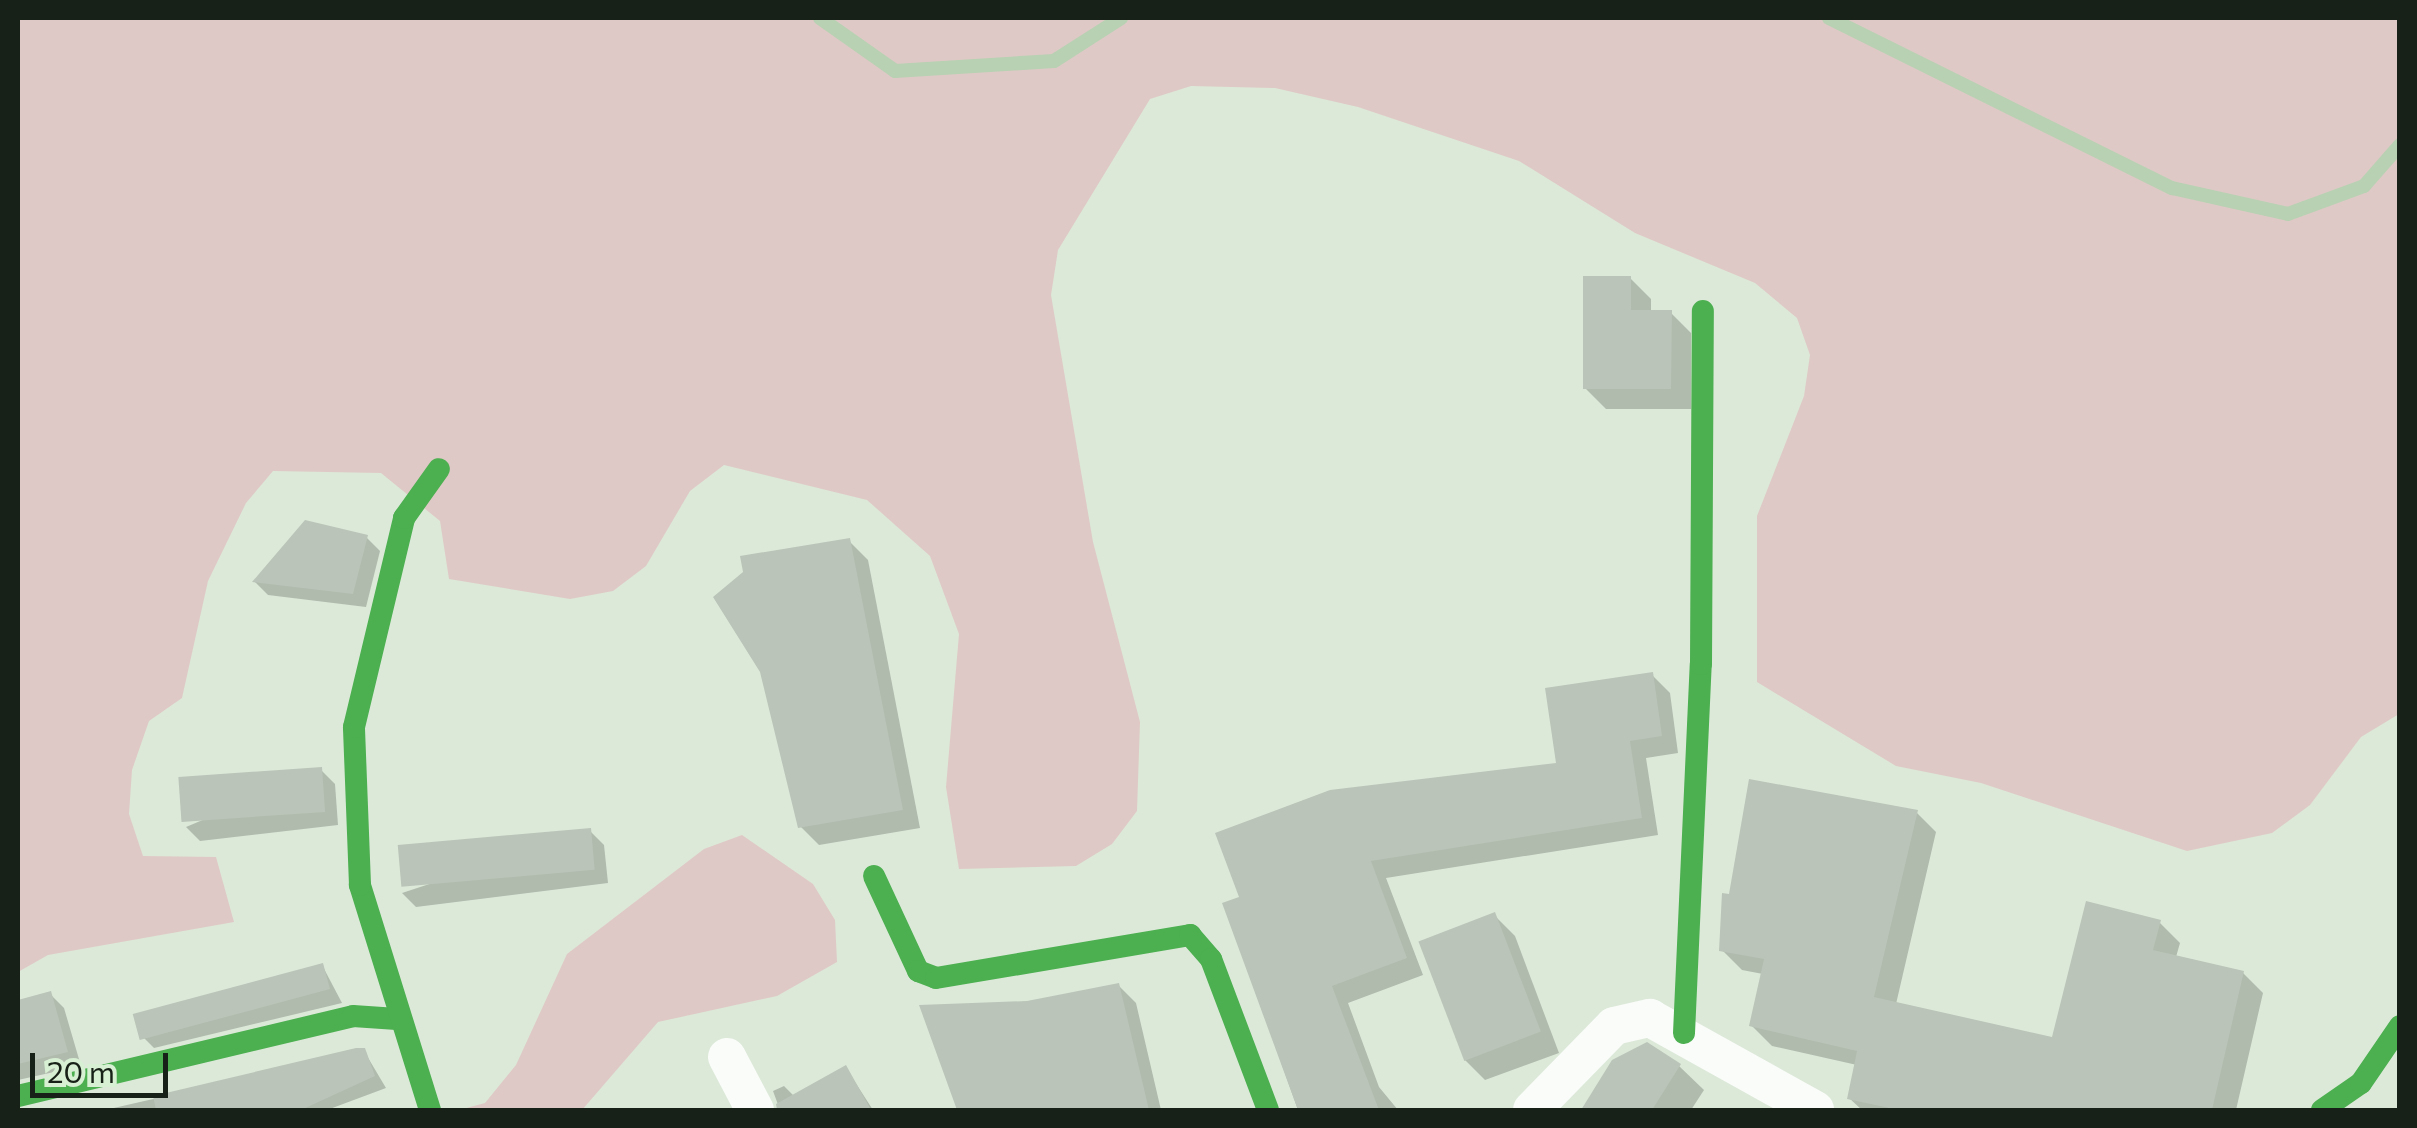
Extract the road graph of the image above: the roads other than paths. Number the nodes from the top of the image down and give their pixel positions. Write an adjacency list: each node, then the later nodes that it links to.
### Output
1 (1703, 311): 6 (street)
2 (439, 469): 4 (street)
3 (874, 876): 11 (street)
4 (397, 1018): 8 (street); 9 (street)
5 (2400, 1026): 14 (street)
6 (1684, 1033): 12 (street); 13 (street)
7 (727, 1057): 10 (street)
8 (18, 1096)
9 (430, 1110)
10 (754, 1110)
11 (1268, 1110)
12 (1532, 1110)
13 (1815, 1110)
14 (2322, 1110)

